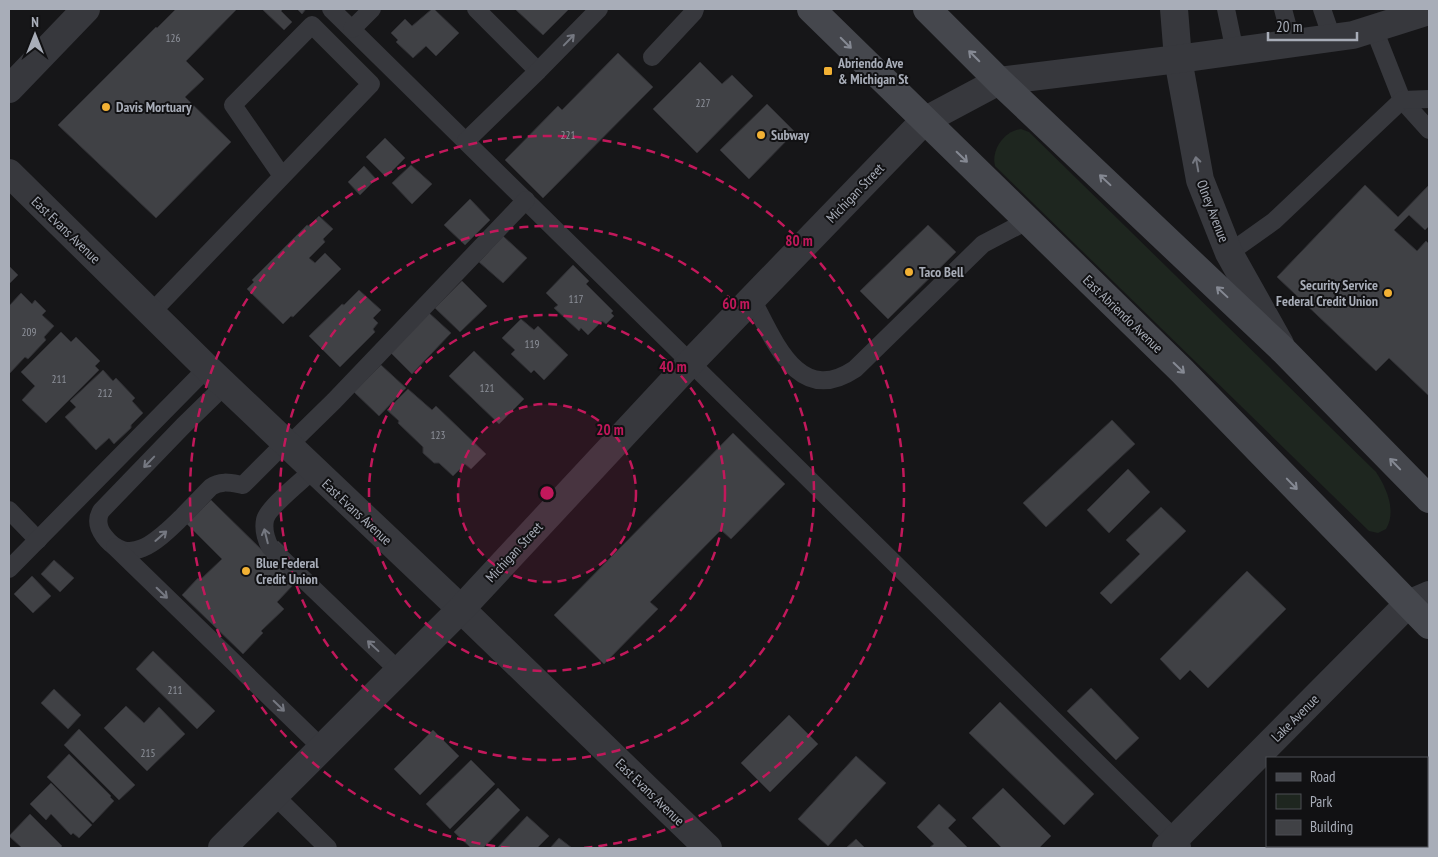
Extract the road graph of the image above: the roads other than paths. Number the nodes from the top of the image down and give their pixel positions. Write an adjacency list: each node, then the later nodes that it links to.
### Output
1 (86, 9): 23 (street)
2 (331, 9): 14 (lane)
3 (372, 9): 14 (lane)
4 (476, 9): 21 (lane)
5 (599, 9): 21 (lane, one-way to 5)
6 (695, 9): 19 (lane)
7 (811, 9): 26 (main road, East Abriendo Avenue, one-way to 26)
8 (927, 9): 22 (main road, one-way to 8)
9 (1174, 9): 20 (street, Olney Avenue)
10 (1226, 9): 18 (lane)
11 (1284, 9): 17 (lane)
12 (1322, 9): 16 (lane)
13 (1429, 11): 15 (street)
14 (352, 28): 28 (lane)
15 (1374, 28): 16 (street); 25 (lane)
16 (1332, 38): 17 (street)
17 (1292, 43): 18 (street)
18 (1234, 52): 20 (street)
19 (652, 57)
20 (1178, 59): 22 (street); 33 (street, Olney Avenue, one-way to 20)
21 (538, 71): 28 (lane)
22 (999, 80): 26 (street); 36 (main road, one-way to 22)
23 (9, 89)
24 (1429, 99): 25 (lane)
25 (1402, 100): 27 (lane); 33 (lane)
26 (924, 121): 32 (main road, East Abriendo Avenue, one-way to 32); 34 (street, Michigan Street)
27 (1429, 130)
28 (466, 141): 31 (lane)
29 (9, 173): 35 (street, East Evans Avenue)
30 (282, 176): 30 (lane); 35 (lane)
31 (526, 200): 37 (lane); 39 (lane)
32 (1027, 220): 34 (lane); 46 (main road, East Abriendo Avenue, one-way to 46)
33 (1229, 253): 36 (street, Olney Avenue)
34 (752, 299): 37 (street, Michigan Street)
35 (151, 313): 38 (street, East Evans Avenue)
36 (1283, 350): 41 (main road, one-way to 36)
37 (691, 362): 47 (street, Michigan Street); 53 (lane)
38 (216, 377): 39 (street, East Evans Avenue); 43 (lane); 44 (lane, one-way to 44)
39 (287, 445): 40 (street, East Evans Avenue); 44 (lane, one-way to 39)
40 (313, 470): 47 (street, East Evans Avenue); 49 (lane, one-way to 40)
41 (1429, 499)
42 (9, 510): 43 (lane)
43 (38, 540): 45 (lane)
44 (115, 547): 50 (lane, one-way to 50)
45 (9, 570)
46 (1419, 599): 48 (main road, East Abriendo Avenue); 53 (street, Lake Avenue)
47 (461, 608): 49 (street, Michigan Street); 52 (street, East Evans Avenue)
48 (1429, 625)
49 (399, 671): 50 (street, Michigan Street)
50 (322, 748): 51 (street, Michigan Street)
51 (275, 796): 54 (street, Michigan Street); 55 (lane)
52 (698, 845)
53 (1175, 845)
54 (229, 846)
55 (328, 848)

